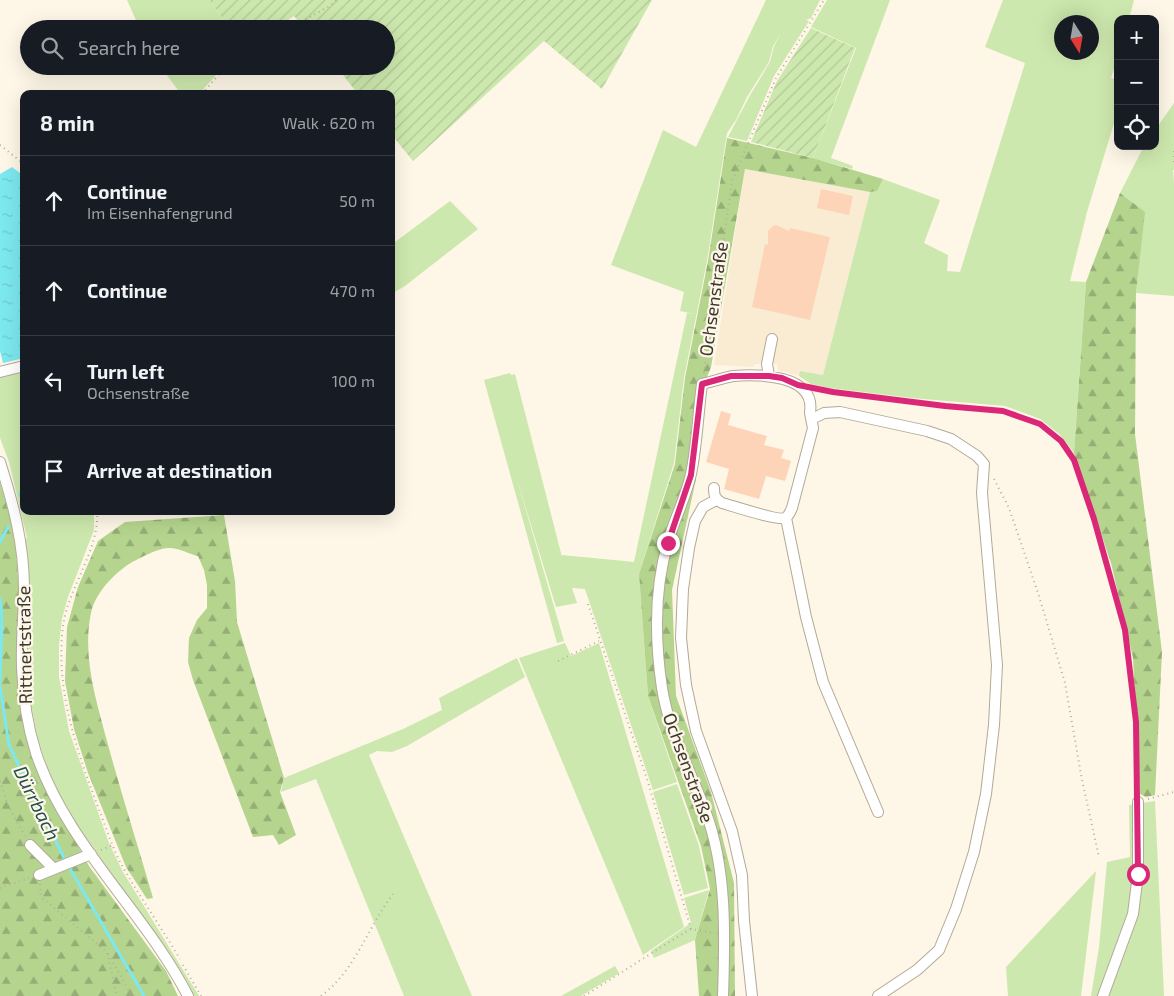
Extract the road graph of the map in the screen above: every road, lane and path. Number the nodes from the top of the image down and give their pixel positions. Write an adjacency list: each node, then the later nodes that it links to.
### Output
1 (338, 0): 3 (path)
2 (824, 0): 14 (path, Ochsenstraße)
3 (304, 20)
4 (218, 75): 5 (path)
5 (205, 90)
6 (0, 145): 8 (path)
7 (1174, 150): 9 (path)
8 (20, 161)
9 (1174, 164)
10 (772, 340): 13 (street)
11 (20, 367): 12 (street)
12 (0, 372)
13 (769, 376): 14 (street); 15 (street)
14 (702, 384): 39 (street, Ochsenstraße)
15 (798, 385): 16 (street); 28 (path)
16 (811, 416): 18 (street); 22 (street)
17 (0, 462): 32 (street, Rittnertstraße)
18 (984, 464): 33 (path); 49 (street)
19 (714, 488): 20 (street)
20 (716, 500): 22 (street); 48 (street)
21 (97, 515): 31 (path)
22 (786, 518): 29 (street)
23 (588, 604): 24 (path)
24 (600, 641): 25 (path); 38 (path)
25 (558, 661)
26 (0, 781): 30 (path)
27 (1174, 792): 28 (path)
28 (1138, 802): 50 (street)
29 (878, 812)
30 (30, 845): 34 (street)
31 (113, 845): 32 (path); 44 (path)
32 (92, 854): 34 (street); 43 (street, Rittnertstraße)
33 (1099, 857)
34 (54, 869): 35 (street)
35 (39, 875): 36 (path); 40 (path)
36 (0, 888)
37 (393, 894): 45 (path)
38 (691, 929): 39 (path); 46 (path)
39 (725, 934): 47 (street, Ochsenstraße)
40 (107, 952): 41 (path); 42 (path)
41 (117, 996)
42 (132, 996)
43 (188, 996)
44 (201, 996)
45 (321, 996)
46 (584, 996)
47 (723, 996)
48 (752, 996)
49 (878, 996)
50 (1103, 996)

